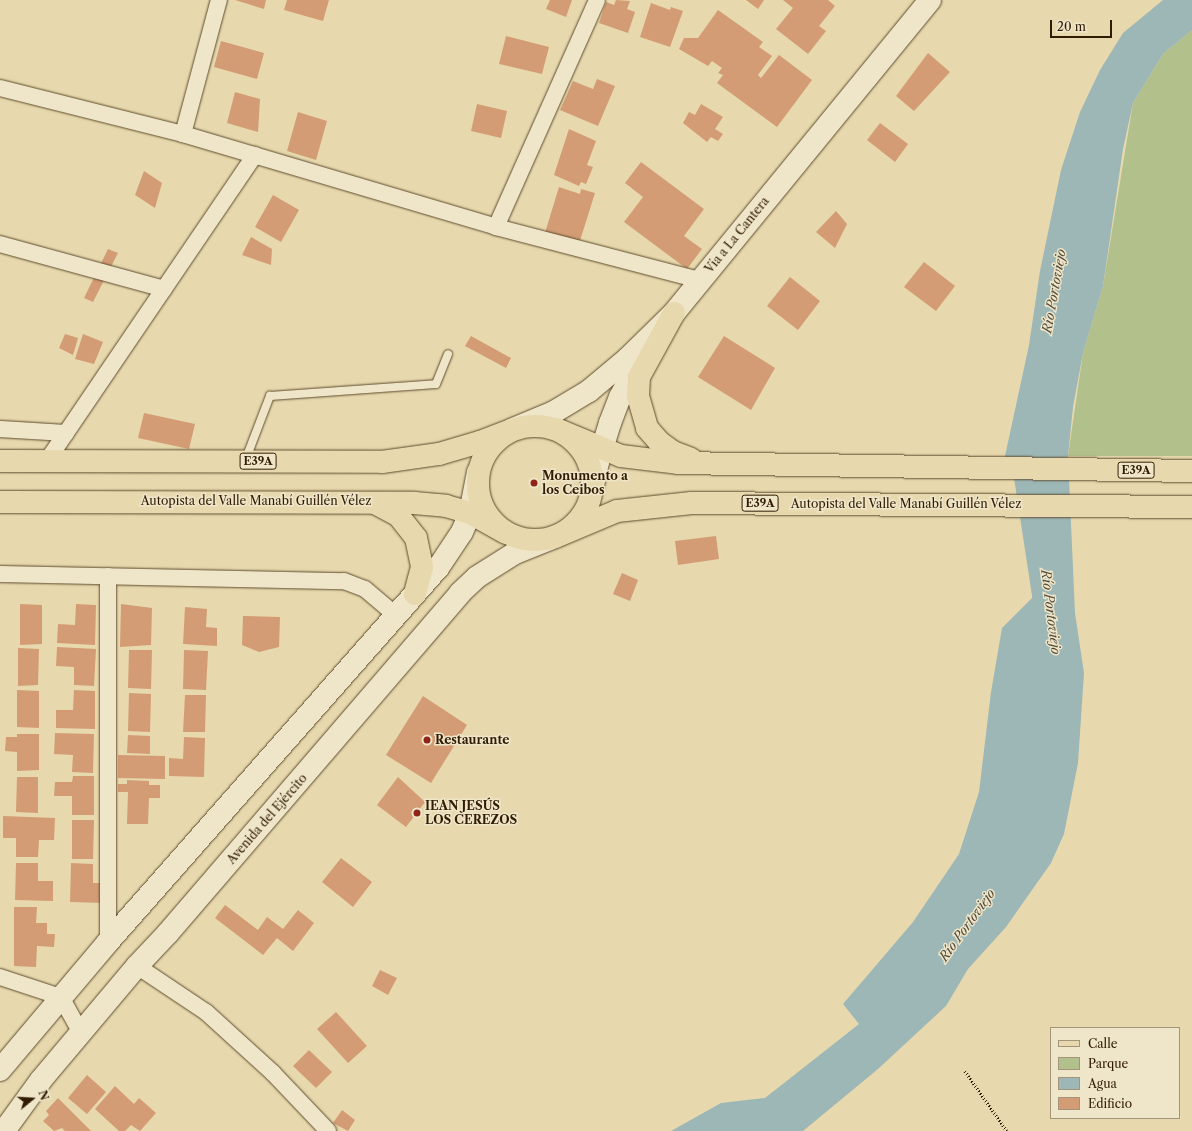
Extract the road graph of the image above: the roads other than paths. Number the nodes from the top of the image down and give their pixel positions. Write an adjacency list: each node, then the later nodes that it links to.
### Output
1 (219, 0): 5 (street)
2 (597, 0): 7 (street)
3 (930, 0): 9 (main road, Vía a La Cantera)
4 (0, 88): 5 (street)
5 (183, 134): 6 (street)
6 (255, 155): 7 (street); 10 (street)
7 (496, 227): 9 (street)
8 (0, 244): 10 (street)
9 (700, 280): 11 (main road, Vía a La Cantera)
10 (164, 289): 16 (street)
11 (674, 313): 15 (main road, Vía a La Cantera); 17 (main road); 21 (main road)
12 (448, 354): 20 (lane)
13 (0, 429): 16 (street)
14 (556, 429): 15 (main road, E39A); 17 (main road, E39A); 24 (main road, E39A)
15 (511, 430): 20 (main road, E39A); 23 (main road, E39A)
16 (66, 433): 19 (street)
17 (601, 449): 21 (main road, E39A); 24 (main road)
18 (0, 461): 19 (main road, E39A)
19 (47, 461): 20 (main road, E39A)
20 (245, 461)
21 (714, 464): 22 (main road, E39A)
22 (1192, 471)
23 (478, 472): 28 (main road); 29 (main road, E39A)
24 (592, 490): 30 (main road, E39A)
25 (371, 501): 26 (main road, Autopista del Valle Manabí Guillén Vélez / E39A); 28 (main road, Autopista del Valle Manabí Guillén Vélez / E39A); 33 (main road)
26 (0, 502)
27 (1192, 507): 30 (main road, Autopista del Valle Manabí Guillén Vélez / E39A)
28 (470, 513): 29 (main road, Autopista del Valle Manabí Guillén Vélez / E39A); 33 (main road)
29 (506, 533): 30 (main road, E39A)
30 (555, 537): 36 (main road, Avenida del Ejército)
31 (0, 574): 32 (street)
32 (108, 576): 34 (street); 35 (street)
33 (415, 594): 34 (main road)
34 (397, 616): 35 (main road)
35 (108, 942): 38 (main road)
36 (137, 966): 39 (main road, Avenida del Ejército); 42 (street)
37 (0, 977): 38 (street)
38 (61, 997): 39 (street); 40 (main road)
39 (80, 1033): 41 (main road, Avenida del Ejército)
40 (0, 1070)
41 (5, 1122)
42 (328, 1131)

